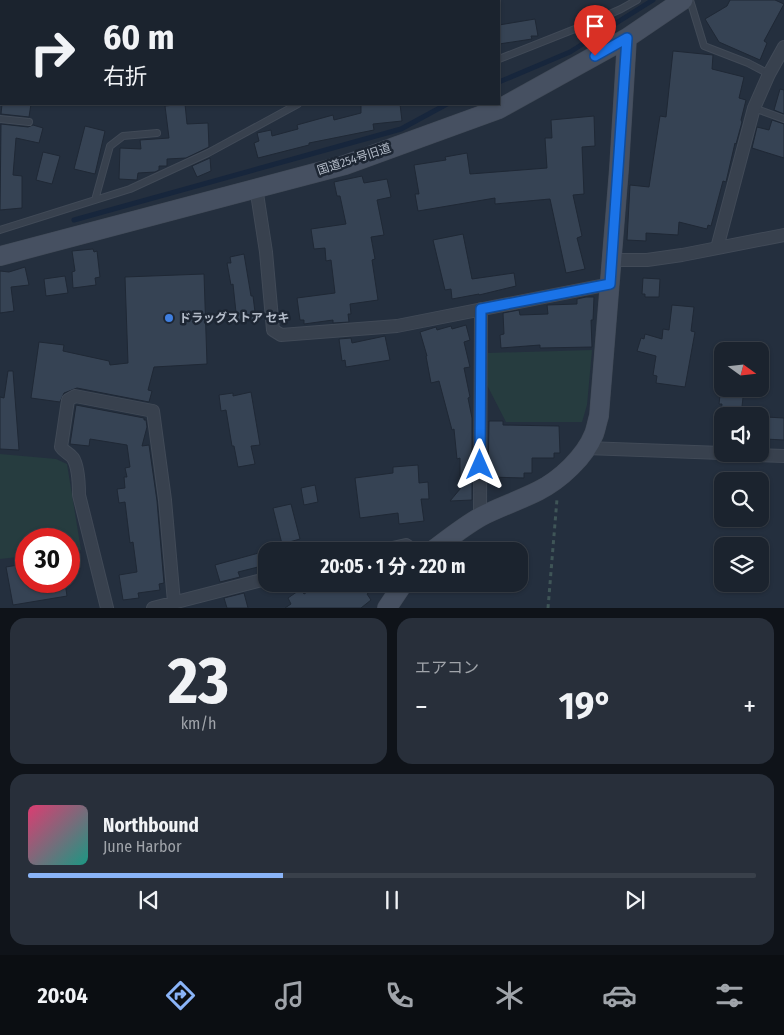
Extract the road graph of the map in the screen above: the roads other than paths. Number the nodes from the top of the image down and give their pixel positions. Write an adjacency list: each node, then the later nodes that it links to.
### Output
1 (637, 0): 6 (lane)
2 (683, 0): 4 (street, 国道254号旧道)
3 (690, 0): 7 (lane)
4 (627, 38): 14 (street, 国道254号旧道); 20 (street)
5 (784, 47): 7 (street)
6 (500, 59)
7 (769, 74): 9 (street)
8 (296, 105): 15 (lane)
9 (754, 108): 11 (lane); 18 (street)
10 (0, 119): 12 (lane)
11 (784, 119)
12 (29, 122)
13 (157, 133): 15 (lane)
14 (256, 188): 19 (street, 国道254号旧道); 22 (street)
15 (96, 200): 16 (lane)
16 (0, 230)
17 (784, 235): 18 (street)
18 (717, 248): 20 (street)
19 (0, 256)
20 (612, 260): 21 (street)
21 (610, 284): 22 (street); 23 (street)
22 (481, 309): 27 (street)
23 (586, 448): 24 (street); 27 (street)
24 (714, 454)
25 (769, 455): 26 (street)
26 (784, 456)
27 (480, 518): 28 (street)
28 (443, 542)
29 (258, 581): 31 (street)
30 (398, 592): 33 (street)
31 (163, 605): 32 (street)
32 (107, 608)
33 (387, 608)

